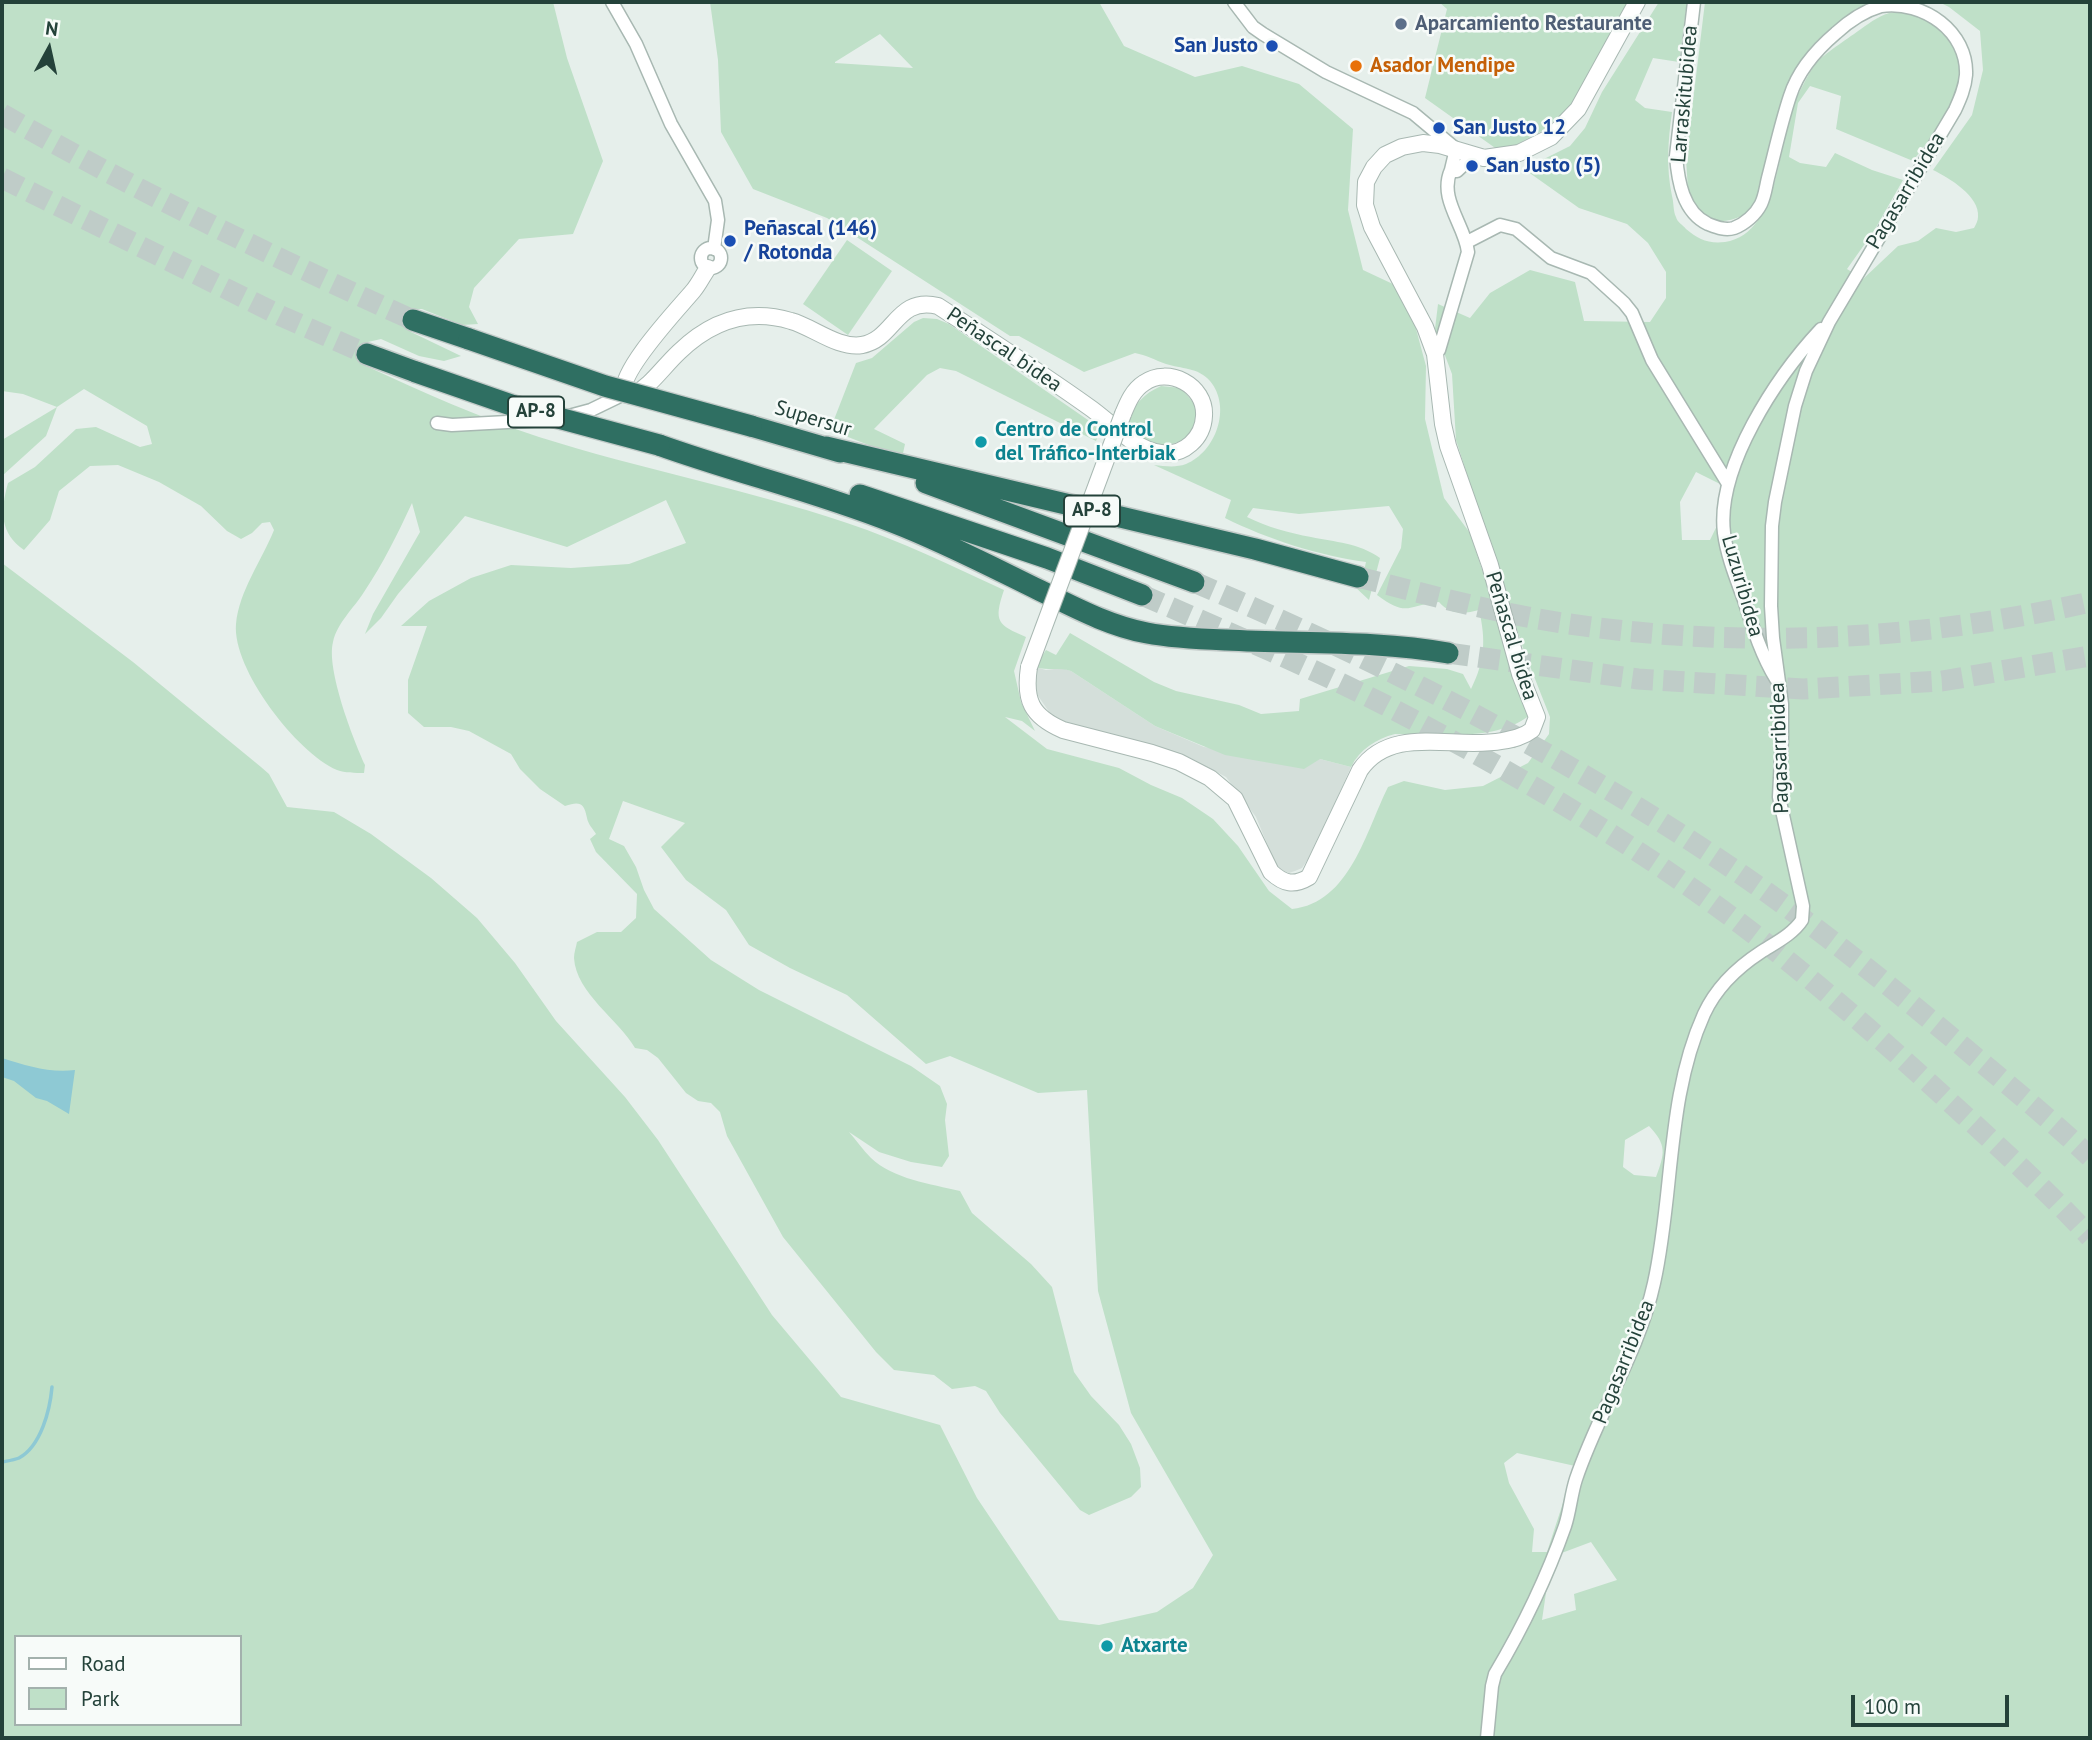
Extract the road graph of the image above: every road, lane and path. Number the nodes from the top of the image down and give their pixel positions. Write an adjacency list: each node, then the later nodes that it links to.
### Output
1 (612, 2): 10 (street)
2 (1234, 2): 6 (street)
3 (1637, 2): 7 (street, Peñascal bidea)
4 (1694, 2): 5 (street, Larraskitubidea)
5 (1962, 96): 12 (street, Pagasarribidea)
6 (1456, 149): 7 (street, Peñascal bidea); 8 (street); 14 (street, Peñascal bidea)
7 (1474, 155): 8 (street)
8 (1451, 170): 9 (street)
9 (1467, 242): 14 (street); 19 (street)
10 (708, 268): 15 (street)
11 (413, 320): 17 (highway, Supersur / AP-8, bridge)
12 (1829, 322): 19 (street, Luzuribidea); 24 (street, Pagasarribidea)
13 (367, 354): 18 (highway, AP-8, bridge)
14 (1436, 354): 15 (street, Peñascal bidea, bridge)
15 (624, 394): 16 (street)
16 (437, 423)
17 (826, 447): 20 (highway, AP-8); 21 (highway, Supersur / AP-8)
18 (720, 462): 22 (highway, AP-8); 23 (highway)
19 (1727, 482): 24 (street, Luzuribidea)
20 (1357, 577)
21 (1194, 582)
22 (1142, 595)
23 (1448, 653)
24 (1780, 685): 25 (street, Pagasarribidea)
25 (1488, 1738)

